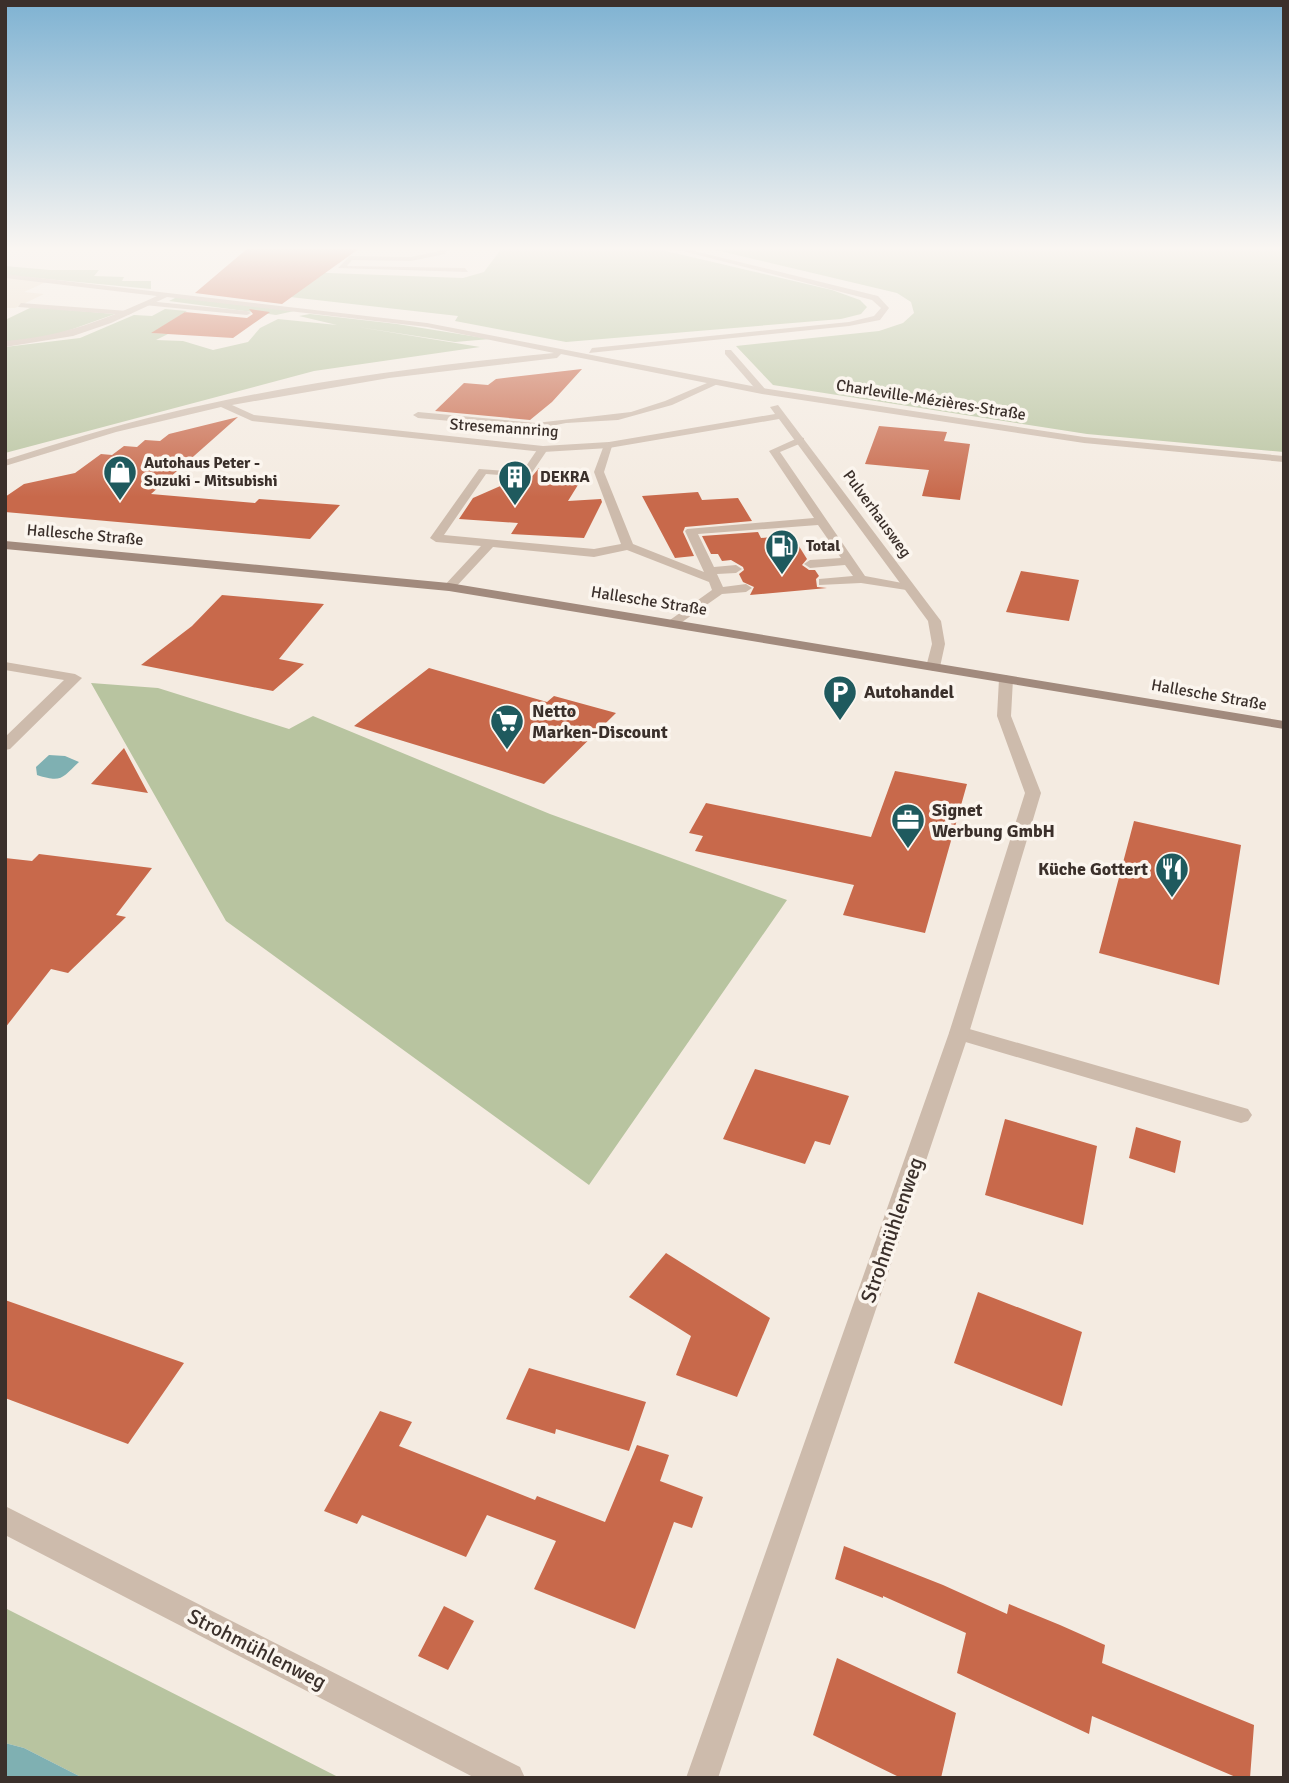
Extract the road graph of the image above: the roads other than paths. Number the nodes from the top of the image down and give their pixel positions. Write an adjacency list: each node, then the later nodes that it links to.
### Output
1 (84, 331): 4 (street)
2 (461, 331): 6 (street, Charleville-Mézières-Straße)
3 (781, 331): 6 (street)
4 (5, 344)
5 (728, 352): 8 (street, Pulverhausweg)
6 (576, 353): 7 (street, Charleville-Mézières-Straße); 9 (street)
7 (717, 382): 8 (street, Charleville-Mézières-Straße); 10 (street)
8 (762, 391): 11 (street, Pulverhausweg); 15 (street, Charleville-Mézières-Straße)
9 (225, 405): 14 (street, Stresemannring); 16 (street)
10 (418, 415)
11 (782, 416): 12 (street, Pulverhausweg); 13 (street, Stresemannring)
12 (800, 440): 17 (street); 29 (street, Pulverhausweg)
13 (609, 445): 14 (street, Stresemannring); 20 (street)
14 (543, 449): 18 (street)
15 (1284, 458)
16 (5, 463)
17 (821, 521): 21 (street); 25 (street)
18 (490, 543): 20 (street); 27 (street)
19 (5, 545): 27 (main road, Hallesche Straße)
20 (628, 545): 25 (street)
21 (849, 561): 22 (street); 24 (street)
22 (810, 564)
23 (736, 569): 25 (street)
24 (861, 579): 26 (street); 29 (street)
25 (714, 581): 28 (street); 30 (street)
26 (823, 582)
27 (449, 587): 30 (main road, Hallesche Straße)
28 (746, 588)
29 (909, 588): 32 (street, Pulverhausweg)
30 (675, 623): 32 (main road, Hallesche Straße)
31 (5, 666): 35 (street)
32 (933, 667): 33 (main road, Hallesche Straße)
33 (1006, 679): 34 (main road, Hallesche Straße); 36 (street, Strohmühlenweg)
34 (1284, 726)
35 (5, 746)
36 (959, 1033): 37 (street); 40 (street, Strohmühlenweg)
37 (1241, 1115)
38 (5, 1520): 39 (street, Strohmühlenweg)
39 (509, 1778)
40 (702, 1778)

